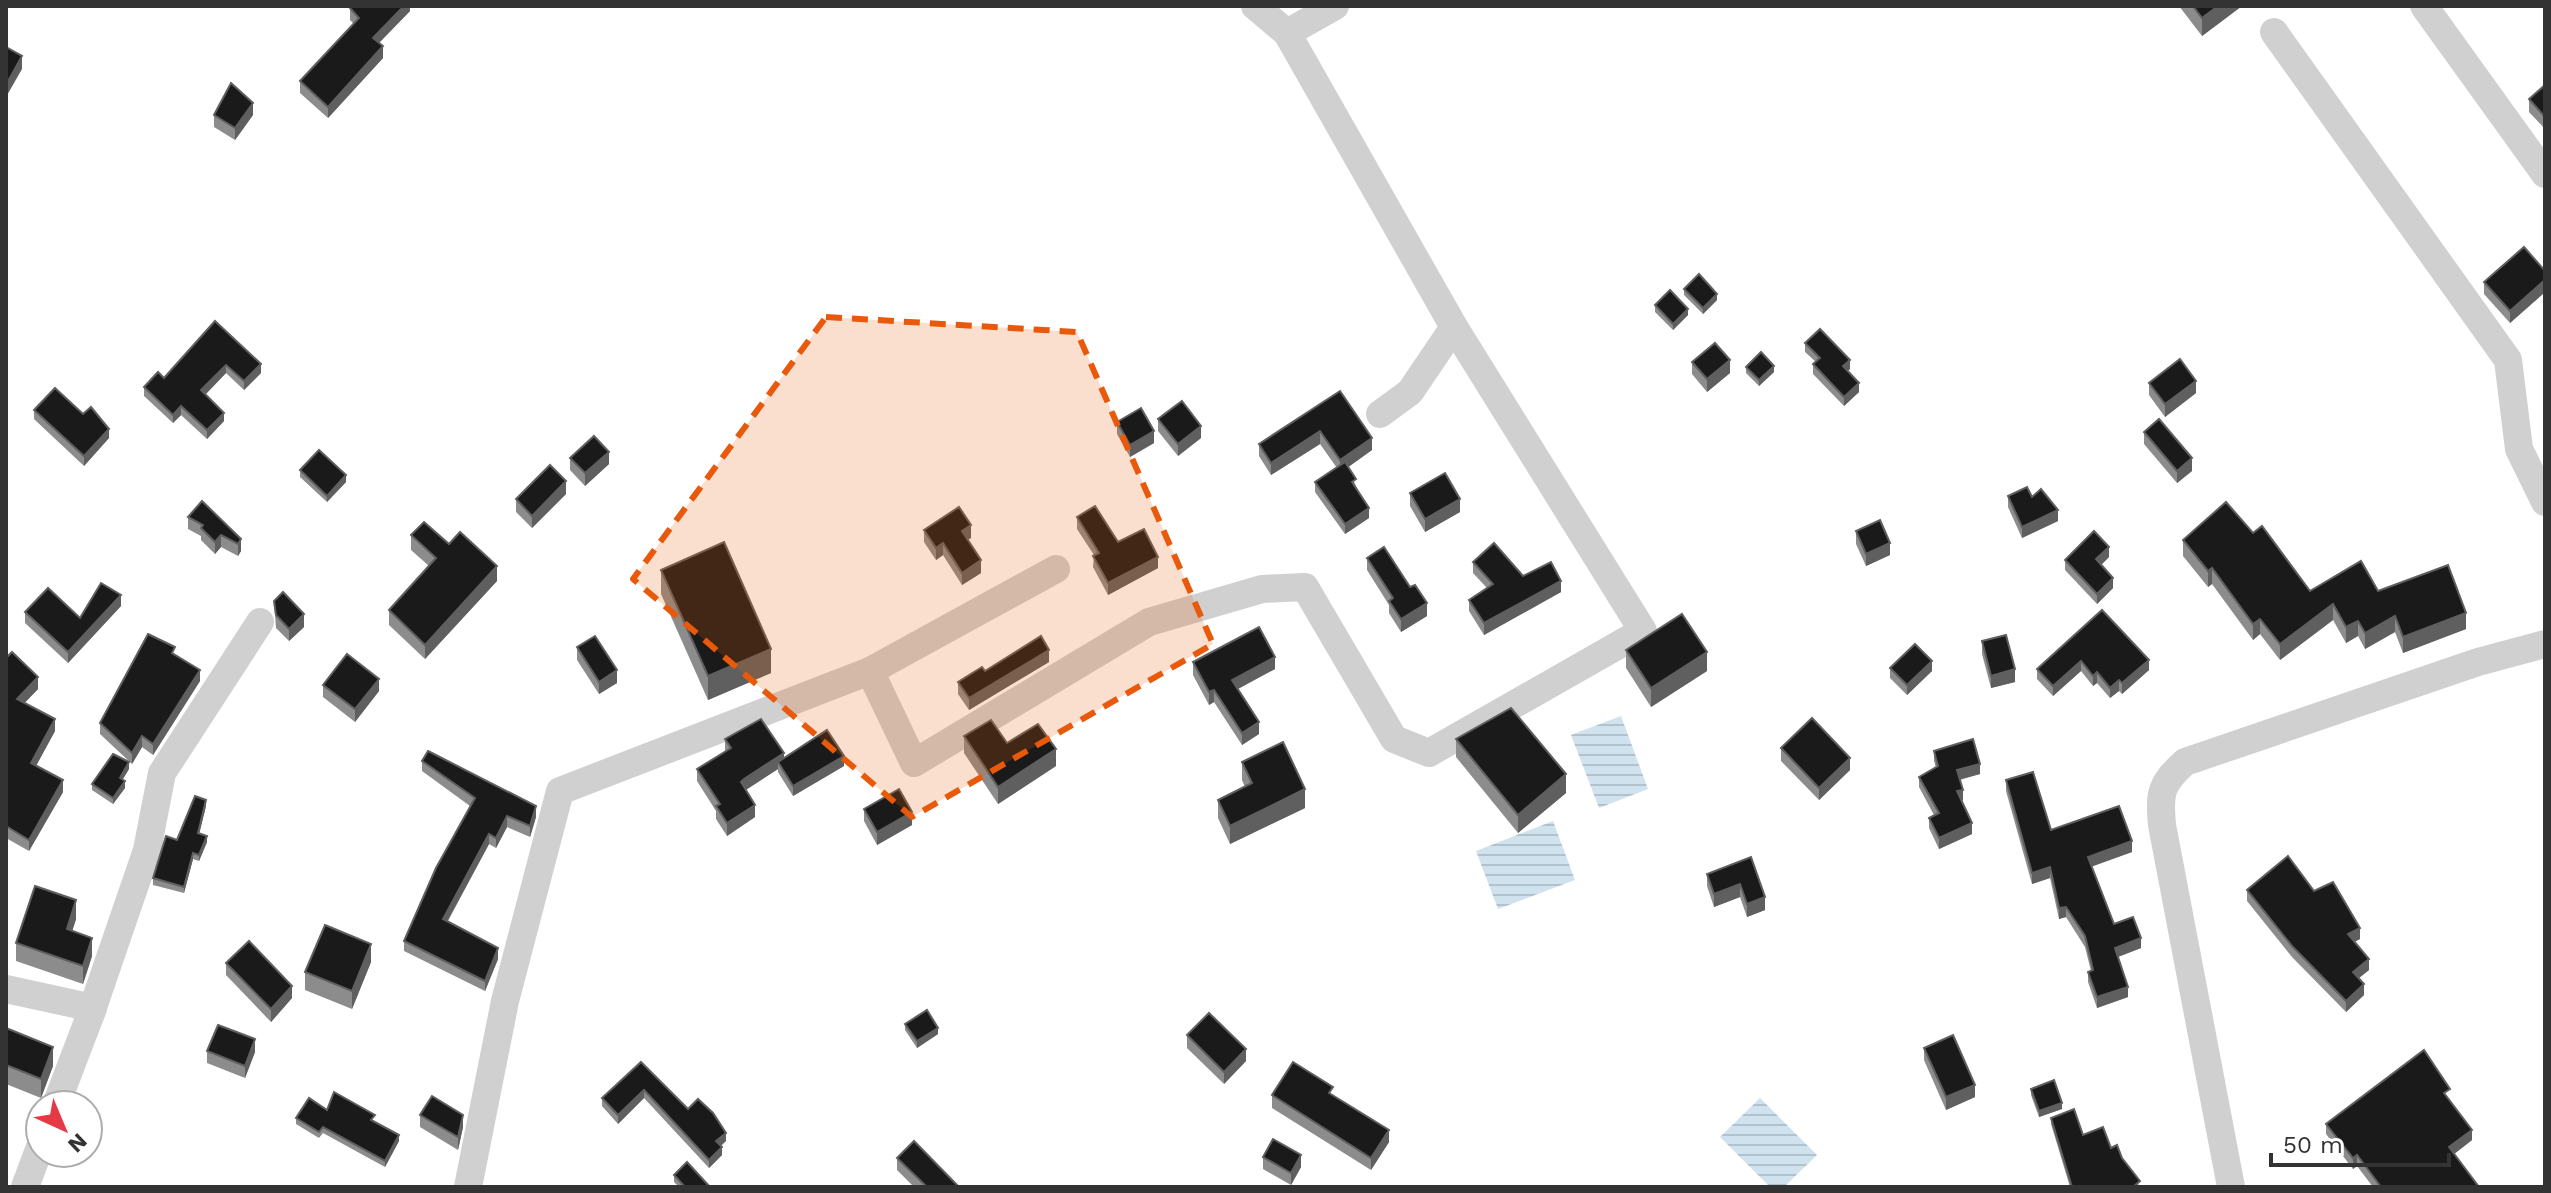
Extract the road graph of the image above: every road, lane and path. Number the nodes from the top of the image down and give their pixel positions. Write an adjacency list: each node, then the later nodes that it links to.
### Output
1 (1255, 6): 5 (street)
2 (1335, 6): 5 (street)
3 (2424, 6): 6 (street)
4 (2274, 32): 9 (street)
5 (1287, 33): 7 (street)
6 (2545, 174)
7 (1454, 327): 8 (street); 13 (street)
8 (1380, 414)
9 (2545, 502)
10 (1056, 569): 13 (street)
11 (260, 622): 15 (street)
12 (2545, 644): 18 (street)
13 (870, 671): 17 (street)
14 (6, 989): 15 (street)
15 (91, 1013): 16 (street)
16 (62, 1089)
17 (468, 1187)
18 (2231, 1187)

